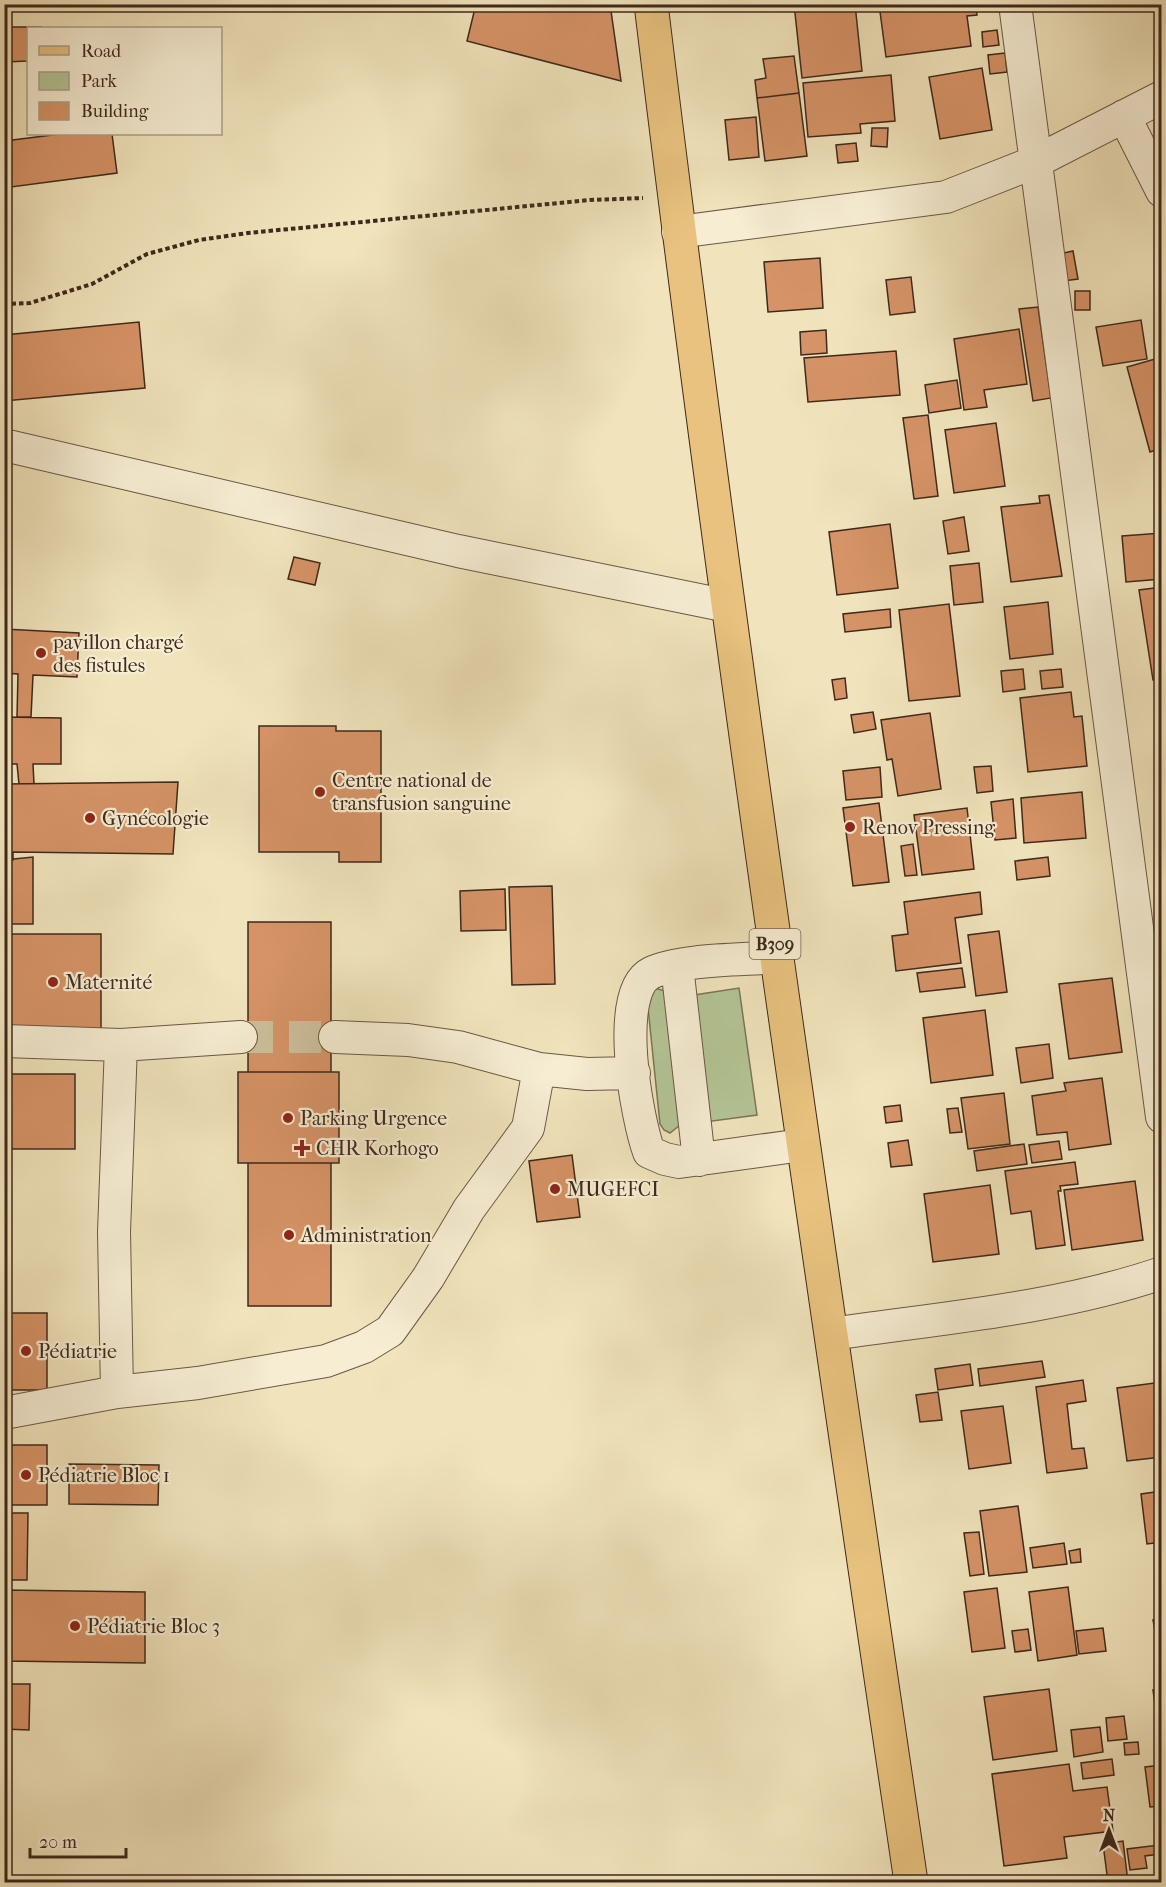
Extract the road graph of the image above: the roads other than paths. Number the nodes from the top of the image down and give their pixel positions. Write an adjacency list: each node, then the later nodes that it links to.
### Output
1 (651, 4): 7 (main road, B309)
2 (1015, 4): 5 (street)
3 (1161, 97): 4 (street)
4 (1124, 116): 5 (street); 6 (street)
5 (1035, 162): 7 (street); 18 (street)
6 (1161, 191)
7 (678, 232): 9 (main road, B309)
8 (4, 445): 9 (street)
9 (729, 606): 10 (main road, B309)
10 (777, 957): 11 (street); 19 (main road, B309)
11 (677, 966): 17 (street); 20 (street)
12 (241, 1037): 15 (street)
13 (335, 1037): 16 (street)
14 (4, 1041): 15 (street)
15 (121, 1045): 23 (street)
16 (538, 1069): 17 (street); 23 (street)
17 (634, 1073): 20 (street)
18 (1161, 1117)
19 (802, 1145): 20 (street); 22 (main road, B309)
20 (699, 1160)
21 (1161, 1273): 22 (street)
22 (831, 1334): 25 (main road, B309)
23 (117, 1392): 24 (street)
24 (4, 1413)
25 (911, 1882)

